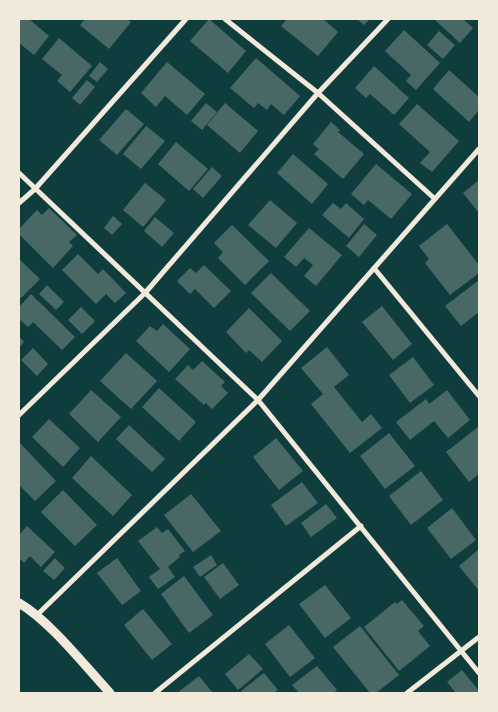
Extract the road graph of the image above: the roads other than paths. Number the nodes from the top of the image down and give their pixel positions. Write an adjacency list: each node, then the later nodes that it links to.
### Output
1 (186, 19): 7 (street)
2 (224, 19): 4 (street)
3 (388, 19): 4 (street)
4 (318, 93): 8 (street); 11 (street)
5 (479, 149): 8 (street)
6 (19, 173): 7 (street)
7 (35, 189): 9 (street); 11 (street)
8 (435, 199): 10 (street)
9 (19, 203)
10 (374, 268): 12 (street); 13 (street)
11 (145, 293): 13 (street); 14 (street)
12 (479, 396)
13 (258, 400): 15 (street); 17 (street)
14 (19, 415)
15 (361, 526): 19 (street); 22 (street)
16 (19, 603): 17 (street)
17 (36, 616): 21 (street)
18 (479, 636): 19 (street)
19 (462, 651): 20 (street); 23 (street)
20 (479, 673)
21 (110, 693)
22 (155, 693)
23 (407, 693)

